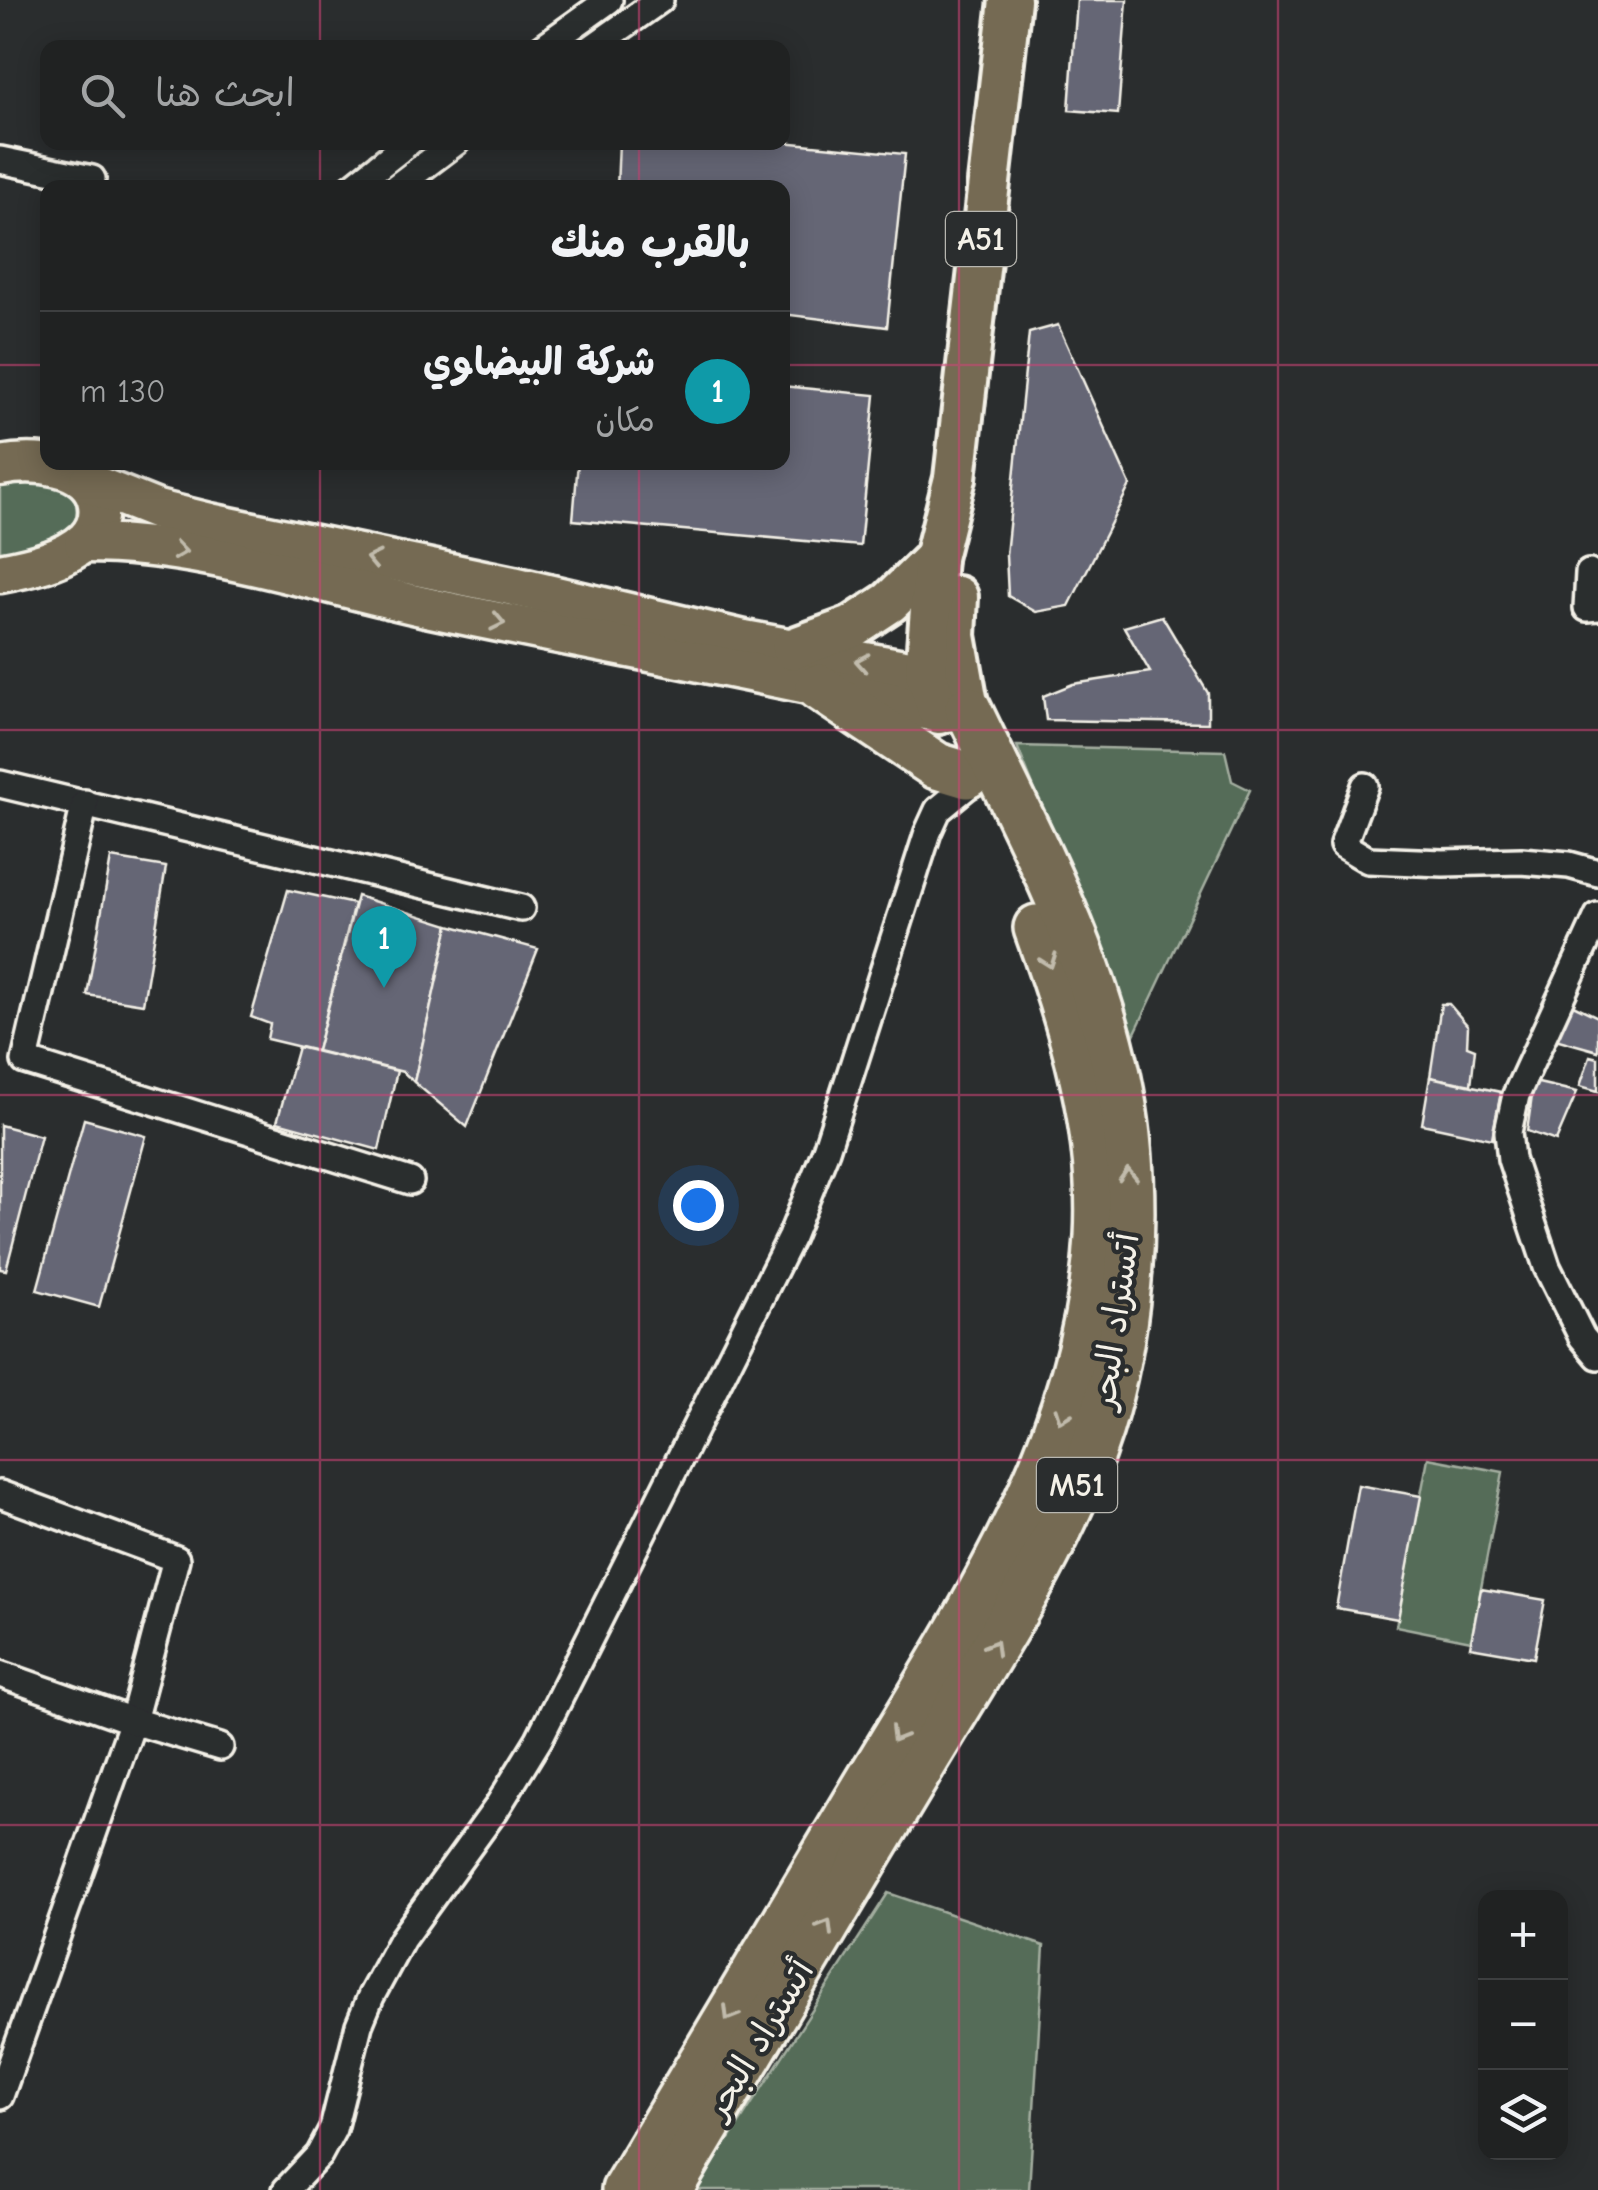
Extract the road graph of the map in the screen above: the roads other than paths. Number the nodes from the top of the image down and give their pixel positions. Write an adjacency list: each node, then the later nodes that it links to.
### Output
1 (609, 0): 4 (street)
2 (660, 0): 5 (street)
3 (1010, 0): 15 (highway, A51)
4 (553, 40)
5 (603, 40)
6 (399, 150): 10 (street)
7 (445, 150): 11 (street)
8 (0, 160): 9 (street)
9 (92, 179)
10 (361, 180)
11 (406, 180)
12 (40, 462): 13 (main road)
13 (0, 466)
14 (67, 470): 16 (main road)
15 (955, 478): 18 (highway, A51); 24 (highway, A51)
16 (89, 483): 17 (main road); 22 (main road, one-way to 16)
17 (84, 542): 19 (main road); 23 (main road, one-way to 23)
18 (935, 558): 22 (highway); 24 (highway, A51)
19 (0, 573)
20 (1589, 573): 21 (street)
21 (1598, 607)
22 (792, 650): 24 (main road, one-way to 22)
23 (819, 687): 24 (main road); 25 (highway)
24 (948, 691): 25 (highway, أتستراد البحر / M51); 41 (highway, أتستراد البحر / M51, one-way to 24)
25 (969, 779): 39 (street); 40 (highway, أتستراد البحر / M51, one-way to 40)
26 (0, 784): 28 (street)
27 (1365, 786): 29 (street)
28 (85, 804): 30 (street); 32 (street)
29 (1598, 873)
30 (521, 908)
31 (1598, 916): 33 (street)
32 (410, 1181)
33 (1598, 1356)
34 (0, 1494): 36 (street)
35 (0, 1674): 36 (street)
36 (132, 1721): 37 (street); 38 (street)
37 (220, 1748)
38 (0, 2096)
39 (286, 2190)
40 (625, 2190)
41 (669, 2190)

